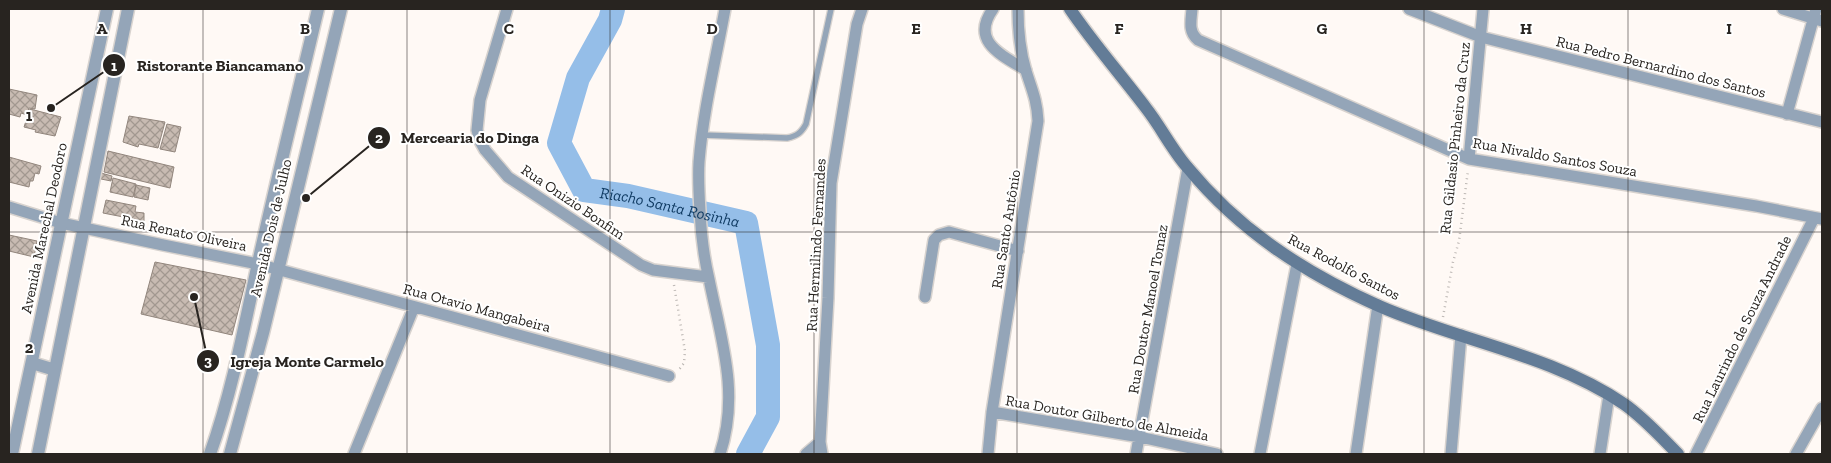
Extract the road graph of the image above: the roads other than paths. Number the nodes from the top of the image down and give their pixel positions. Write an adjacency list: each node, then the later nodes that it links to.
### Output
1 (107, 9): 18 (street, Avenida Marechal Deodoro)
2 (128, 9): 19 (street)
3 (318, 9): 21 (street, Avenida Dois de Julho)
4 (341, 9): 22 (street, Avenida Dois de Julho)
5 (507, 9): 36 (street, Rua Onizio Bonfim)
6 (725, 9): 25 (street)
7 (831, 9): 25 (lane)
8 (862, 9): 48 (street, Rua Hermilindo Fernandes)
9 (993, 9): 20 (street)
10 (1018, 9): 20 (street, Rua Santo Antônio)
11 (1070, 9): 27 (main road, Rua Rodolfo Santos)
12 (1192, 9): 26 (street, Rua Nivaldo Santos Souza)
13 (1409, 9): 17 (street, Rua Pedro Bernardino dos Santos)
14 (1484, 9): 17 (street, Rua Gildasio Pinheiro da Cruz)
15 (1783, 9): 16 (street)
16 (1817, 16): 23 (street)
17 (1481, 37): 23 (street, Rua Pedro Bernardino dos Santos); 26 (street, Rua Gildasio Pinheiro da Cruz)
18 (95, 64): 19 (street); 30 (street, Avenida Marechal Deodoro)
19 (116, 67): 31 (street)
20 (1026, 70): 32 (street, Rua Santo Antônio)
21 (294, 109): 22 (street); 33 (street, Avenida Dois de Julho)
22 (316, 113): 35 (street, Avenida Dois de Julho)
23 (1787, 114): 24 (street, Rua Pedro Bernardino dos Santos)
24 (1822, 122)
25 (702, 135): 36 (street)
26 (1469, 159): 29 (street, Rua Nivaldo Santos Souza)
27 (1188, 168): 34 (main road, Rua Rodolfo Santos); 47 (street, Rua Doutor Manoel Tomaz)
28 (9, 207): 30 (street, Rua Renato Oliveira)
29 (1818, 218): 64 (street, Rua Laurindo de Souza Andrade)
30 (62, 223): 31 (street, Rua Renato Oliveira); 41 (street, Avenida Marechal Deodoro)
31 (84, 228): 33 (street, Rua Renato Oliveira); 42 (street)
32 (1018, 250): 37 (street); 46 (street, Rua Santo Antônio)
33 (258, 264): 35 (street, Rua Renato Oliveira); 51 (street, Avenida Dois de Julho)
34 (1297, 264): 38 (main road, Rua Rodolfo Santos); 59 (street)
35 (278, 269): 39 (street, Rua Otavio Mangabeira); 52 (street, Avenida Dois de Julho)
36 (708, 277): 54 (street)
37 (925, 297)
38 (1378, 306): 40 (main road, Rua Rodolfo Santos); 60 (street)
39 (414, 307): 43 (street, Rua Otavio Mangabeira); 53 (street)
40 (1461, 335): 44 (main road, Rua Rodolfo Santos); 61 (street)
41 (32, 363): 42 (street); 49 (street, Avenida Marechal Deodoro)
42 (55, 370): 50 (street)
43 (669, 376)
44 (1610, 395): 62 (street); 63 (main road, Rua Rodolfo Santos)
45 (1822, 408): 65 (street)
46 (992, 412): 47 (street, Rua Doutor Gilberto de Almeida); 56 (street, Rua Santo Antônio)
47 (1140, 438): 57 (street, Rua Doutor Manoel Tomaz); 58 (street, Rua Doutor Gilberto de Almeida)
48 (821, 448): 55 (street)
49 (12, 454)
50 (38, 454)
51 (210, 454)
52 (230, 454)
53 (354, 454)
54 (720, 454)
55 (806, 454)
56 (988, 454)
57 (1136, 454)
58 (1217, 454)
59 (1260, 454)
60 (1356, 454)
61 (1451, 454)
62 (1600, 454)
63 (1678, 454)
64 (1696, 454)
65 (1796, 454)

